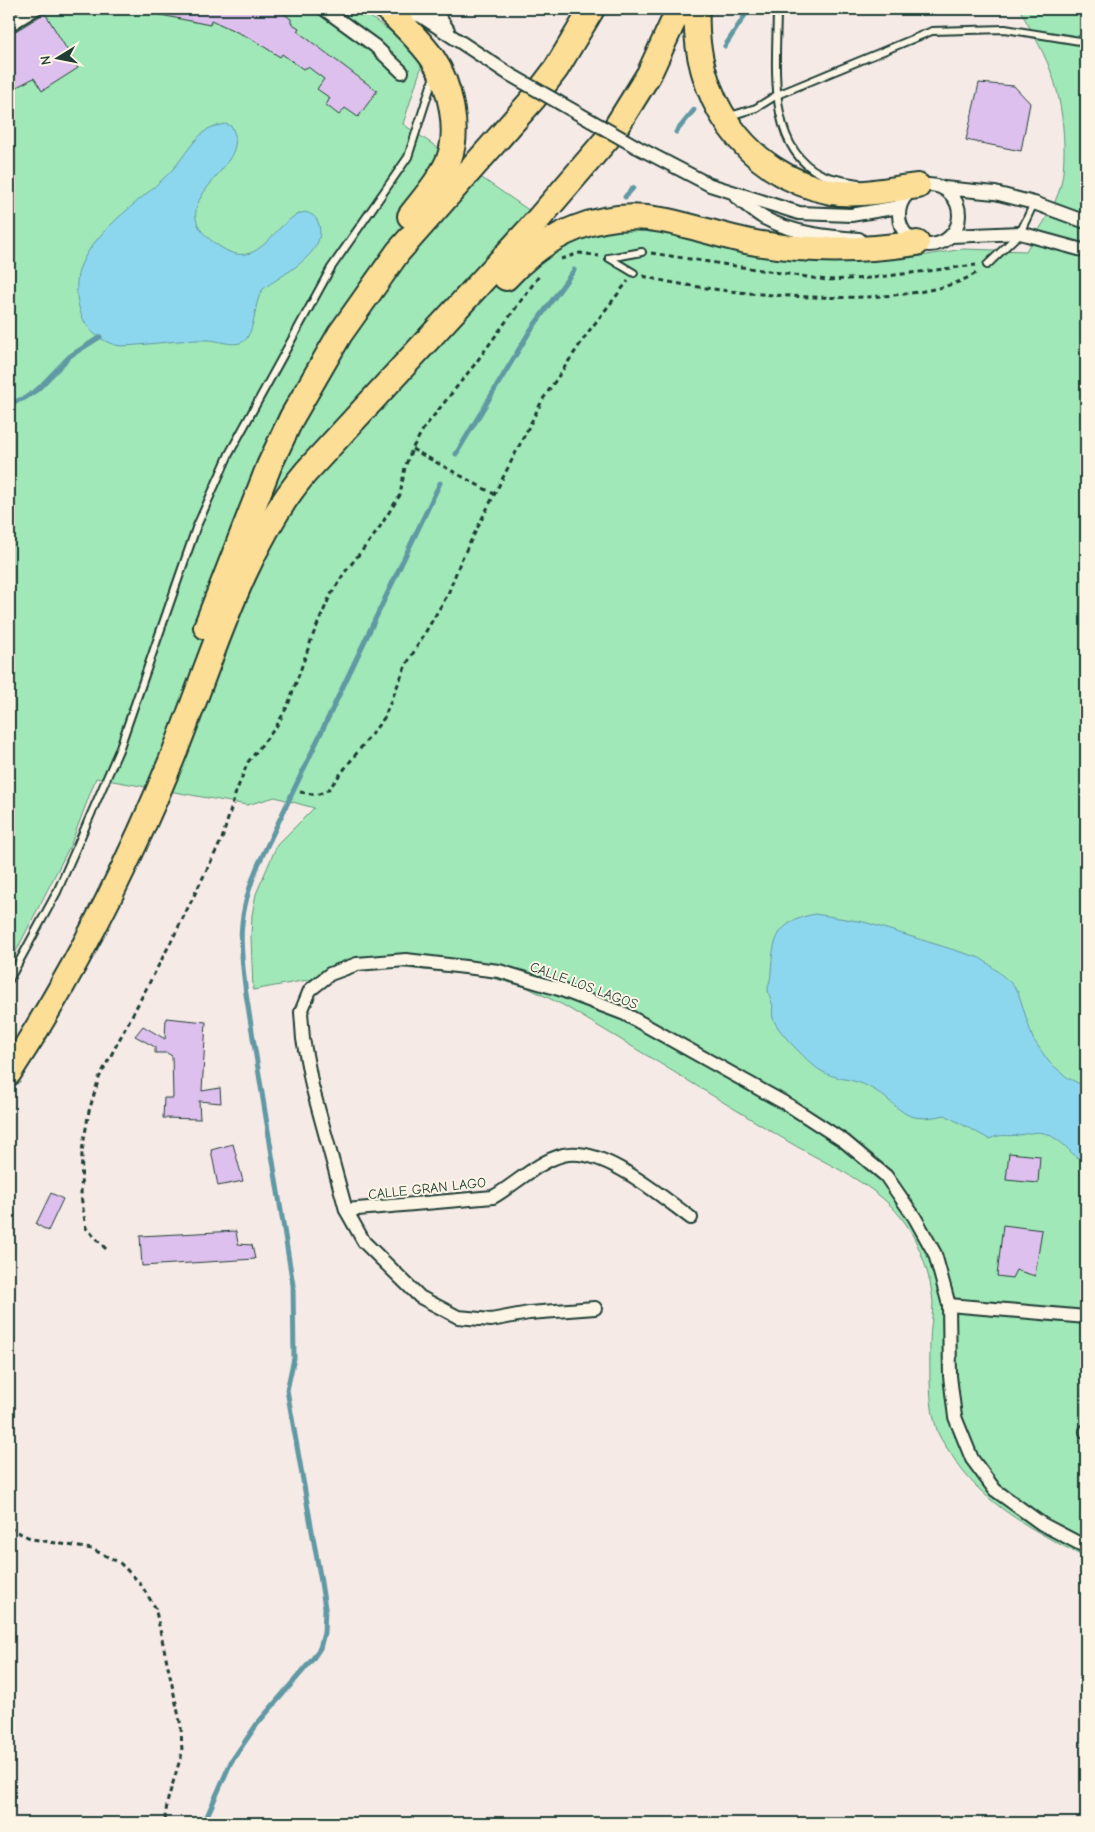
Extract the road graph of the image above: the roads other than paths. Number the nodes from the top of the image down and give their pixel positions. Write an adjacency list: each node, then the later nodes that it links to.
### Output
1 (36, 9): 10 (street)
2 (324, 9): 14 (street)
3 (387, 9): 9 (street); 13 (highway)
4 (434, 9): 11 (street)
5 (592, 9): 31 (highway)
6 (679, 9): 31 (highway)
7 (697, 9): 16 (highway)
8 (777, 9): 15 (lane)
9 (415, 11): 11 (street)
10 (9, 25)
11 (454, 38): 20 (street, bridge)
12 (1086, 42): 15 (lane)
13 (434, 60): 31 (highway); 32 (lane)
14 (402, 72)
15 (777, 95): 16 (lane); 17 (lane)
16 (722, 117): 21 (highway)
17 (863, 184)
18 (871, 185): 21 (lane)
19 (943, 188): 21 (street); 22 (street); 25 (street)
20 (728, 191): 21 (street); 26 (street)
21 (904, 194): 26 (street)
22 (1034, 203): 23 (street); 24 (lane)
23 (1086, 222)
24 (1020, 233): 25 (street); 27 (street); 29 (lane)
25 (951, 236): 26 (street)
26 (910, 238): 31 (highway)
27 (1086, 251)
28 (642, 252): 30 (lane)
29 (987, 265)
30 (634, 273)
31 (215, 628): 33 (highway)
32 (9, 980)
33 (12, 1060): 34 (highway)
34 (9, 1090)
35 (346, 1210): 36 (street, CALLE GRAN LAGO); 37 (street, CALLE LOS LAGOS); 38 (street, CALLE LOS LAGOS)
36 (691, 1218)
37 (949, 1305): 39 (street); 40 (street, CALLE LOS LAGOS)
38 (595, 1308)
39 (1086, 1317)
40 (1086, 1547)

